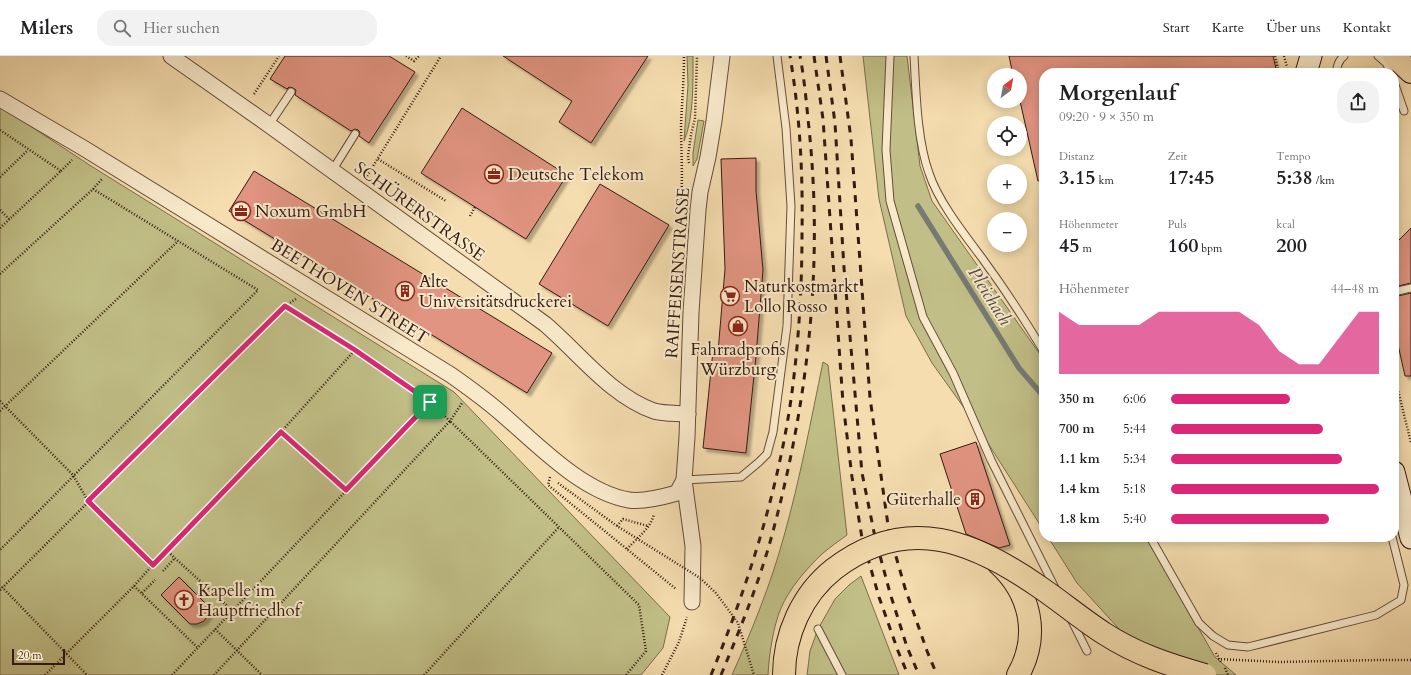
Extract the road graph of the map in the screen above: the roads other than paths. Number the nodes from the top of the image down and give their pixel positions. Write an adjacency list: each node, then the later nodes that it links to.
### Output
1 (171, 56): 20 (street, SCHÜRERSTRASSE)
2 (722, 56): 26 (street, RAIFFEISENSTRASSE)
3 (777, 56): 27 (lane)
4 (890, 56): 34 (lane)
5 (914, 56): 25 (lane)
6 (1298, 56): 11 (street)
7 (1311, 56): 12 (street)
8 (1344, 56): 13 (lane)
9 (1378, 56): 14 (lane)
10 (1394, 56): 15 (main road)
11 (1302, 68)
12 (1306, 68)
13 (1336, 68)
14 (1388, 68)
15 (1411, 72)
16 (291, 92): 20 (lane)
17 (1399, 96): 19 (lane)
18 (0, 98): 27 (street, BEETHOVEN STREET)
19 (1404, 111)
20 (269, 125): 22 (street, SCHÜRERSTRASSE)
21 (356, 134): 22 (lane)
22 (332, 171): 26 (street, SCHÜRERSTRASSE)
23 (1411, 288): 24 (lane)
24 (1399, 291)
25 (1039, 342)
26 (688, 414): 27 (street, RAIFFEISENSTRASSE)
27 (680, 487): 32 (street, RAIFFEISENSTRASSE)
28 (1399, 495): 29 (street)
29 (1406, 527): 30 (lane)
30 (1153, 542)
31 (988, 555): 35 (main road, bridge); 37 (main road, bridge); 38 (main road, bridge)
32 (692, 602)
33 (818, 629): 36 (lane)
34 (1087, 651)
35 (784, 675)
36 (842, 675)
37 (1018, 675)
38 (1205, 675)

